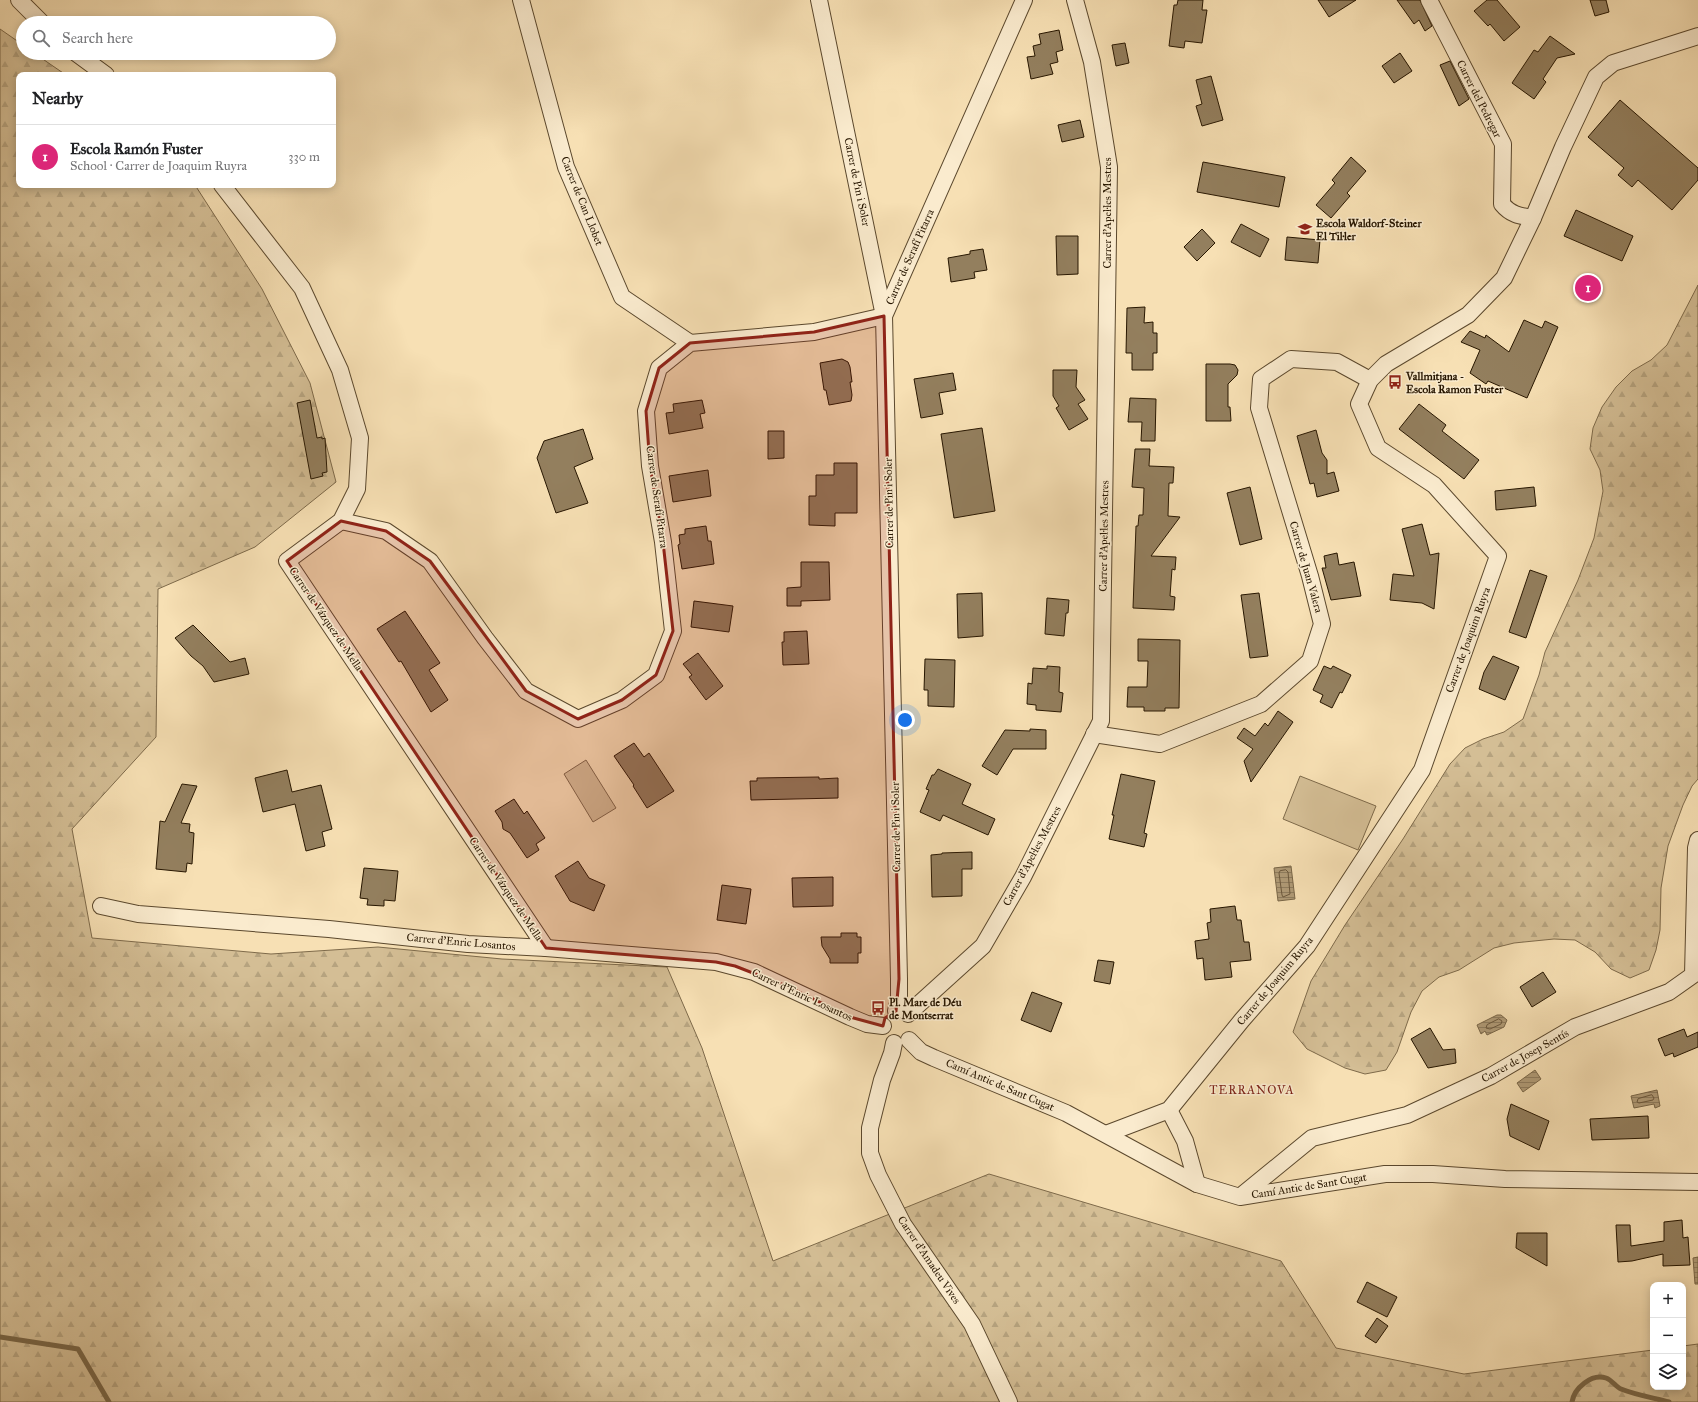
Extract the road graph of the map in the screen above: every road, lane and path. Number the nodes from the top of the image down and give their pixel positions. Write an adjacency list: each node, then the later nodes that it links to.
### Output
1 (19, 0): 7 (street)
2 (521, 0): 14 (street, Carrer de Can Llobet)
3 (819, 0): 13 (street, Carrer de Pin i Soler)
4 (1024, 0): 13 (street, Carrer de Serafí Pitarra)
5 (1075, 0): 17 (street, Carrer d'Apel·les Mestres)
6 (1429, 0): 12 (street, Carrer del Pedregar)
7 (35, 16)
8 (1698, 36): 12 (street, Carrer de Joaquim Ruyra)
9 (86, 60): 10 (street)
10 (102, 72)
11 (224, 188): 16 (street, Carrer de Vázquez de Mella)
12 (1533, 218): 15 (street, Carrer de Joaquim Ruyra)
13 (884, 316): 14 (street, Carrer de Serafí Pitarra); 21 (street, Carrer de Pin i Soler)
14 (690, 343): 16 (street, Carrer de Serafí Pitarra)
15 (1370, 380): 17 (street, Carrer de Juan Valera); 24 (street, Carrer de Joaquim Ruyra)
16 (341, 521): 20 (street, Carrer de Vázquez de Mella)
17 (1094, 734): 21 (street, Carrer d'Apel·les Mestres)
18 (1698, 840): 28 (street, Carrer de Josep Sentís)
19 (101, 906): 20 (street, Carrer d'Enric Losantos)
20 (546, 948): 22 (street, Carrer d'Enric Losantos)
21 (902, 1013): 22 (street); 23 (street)
22 (883, 1026): 23 (street)
23 (901, 1042): 25 (street, Camí Antic de Sant Cugat); 29 (street, Carrer d'Amadeu Vives)
24 (1169, 1110): 25 (street); 27 (street)
25 (1106, 1134): 27 (street, Camí Antic de Sant Cugat)
26 (1698, 1182): 28 (street, Camí Antic de Sant Cugat)
27 (1196, 1184): 28 (street, Camí Antic de Sant Cugat)
28 (1240, 1197)
29 (1009, 1402)

